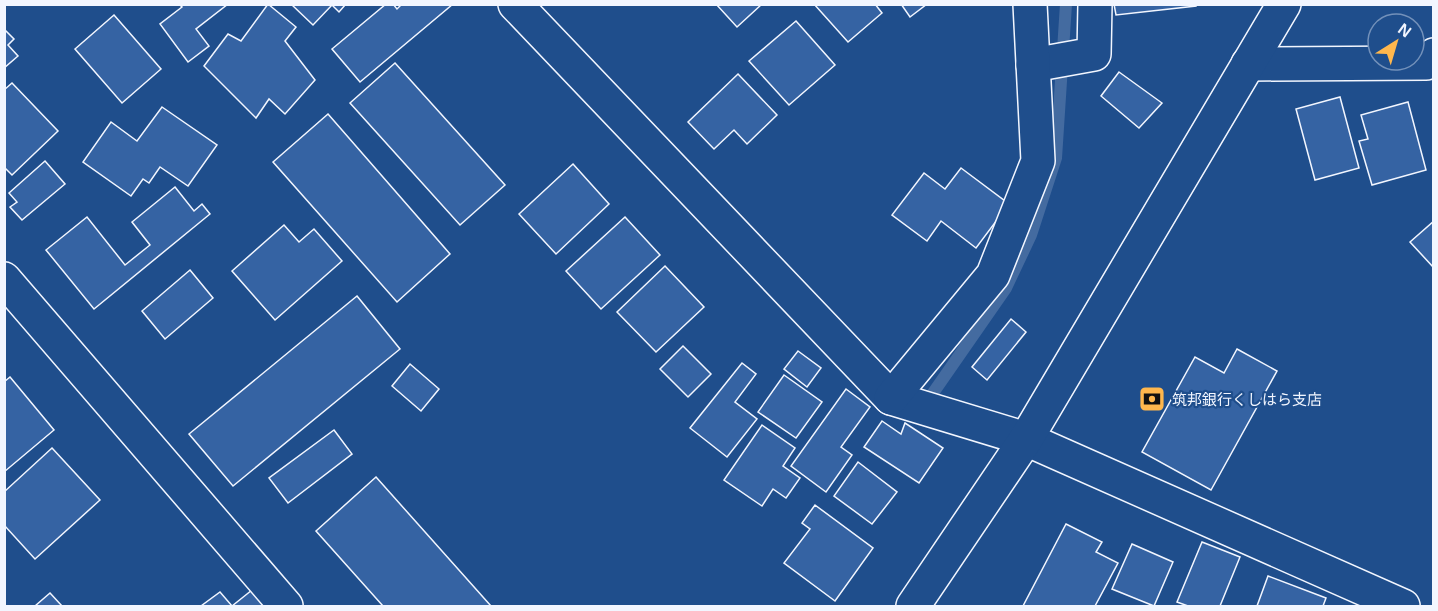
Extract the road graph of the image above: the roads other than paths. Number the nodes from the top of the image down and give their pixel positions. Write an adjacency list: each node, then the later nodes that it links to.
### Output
1 (515, 4): 9 (street)
2 (1030, 4): 7 (street)
3 (1095, 4): 7 (street)
4 (1284, 4): 6 (street)
5 (1434, 55): 6 (street)
6 (1248, 64): 10 (street)
7 (1033, 65): 9 (street)
8 (4, 279): 11 (street)
9 (891, 398): 10 (street)
10 (1026, 439): 12 (street); 13 (street)
11 (286, 606)
12 (914, 606)
13 (1403, 606)

